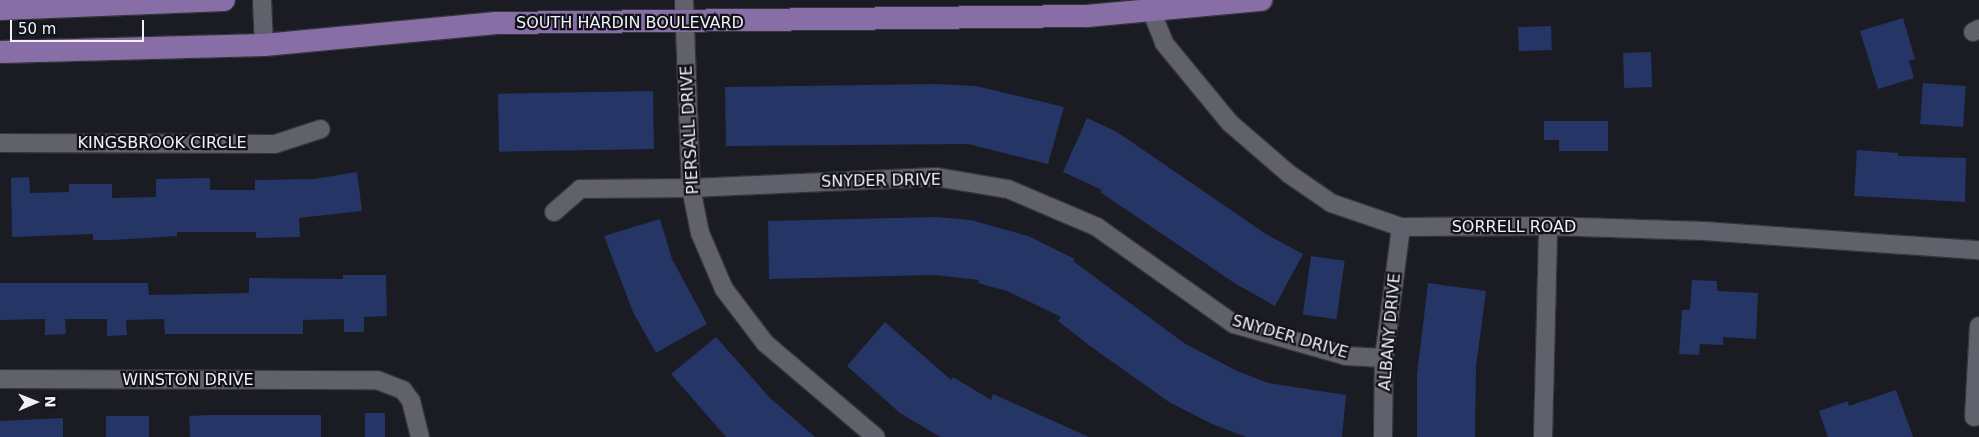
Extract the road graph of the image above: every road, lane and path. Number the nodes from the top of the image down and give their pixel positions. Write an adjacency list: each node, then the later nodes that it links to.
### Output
1 (224, 0): 6 (main road)
2 (262, 0): 8 (street)
3 (684, 0): 7 (street, PIERSALL DRIVE)
4 (1261, 0): 5 (main road, SOUTH HARDIN BOULEVARD)
5 (1151, 5): 7 (main road, SOUTH HARDIN BOULEVARD); 15 (street, SORRELL ROAD)
6 (0, 8)
7 (685, 23): 8 (main road, SOUTH HARDIN BOULEVARD); 12 (street, PIERSALL DRIVE)
8 (264, 45): 9 (main road, SOUTH HARDIN BOULEVARD)
9 (0, 52)
10 (322, 129): 11 (street, KINGSBROOK CIRCLE)
11 (0, 143)
12 (691, 188): 13 (street, SNYDER DRIVE); 18 (street, SNYDER DRIVE); 22 (street, PIERSALL DRIVE)
13 (554, 212)
14 (1548, 226): 15 (street, SORRELL ROAD); 16 (street, SORRELL ROAD); 24 (street)
15 (1401, 227): 18 (street, ALBANY DRIVE)
16 (1979, 250)
17 (1979, 326): 20 (street)
18 (1384, 358): 23 (street, ALBANY DRIVE)
19 (0, 379): 21 (street, WINSTON DRIVE)
20 (1974, 417)
21 (420, 437)
22 (876, 437)
23 (1383, 437)
24 (1543, 437)

